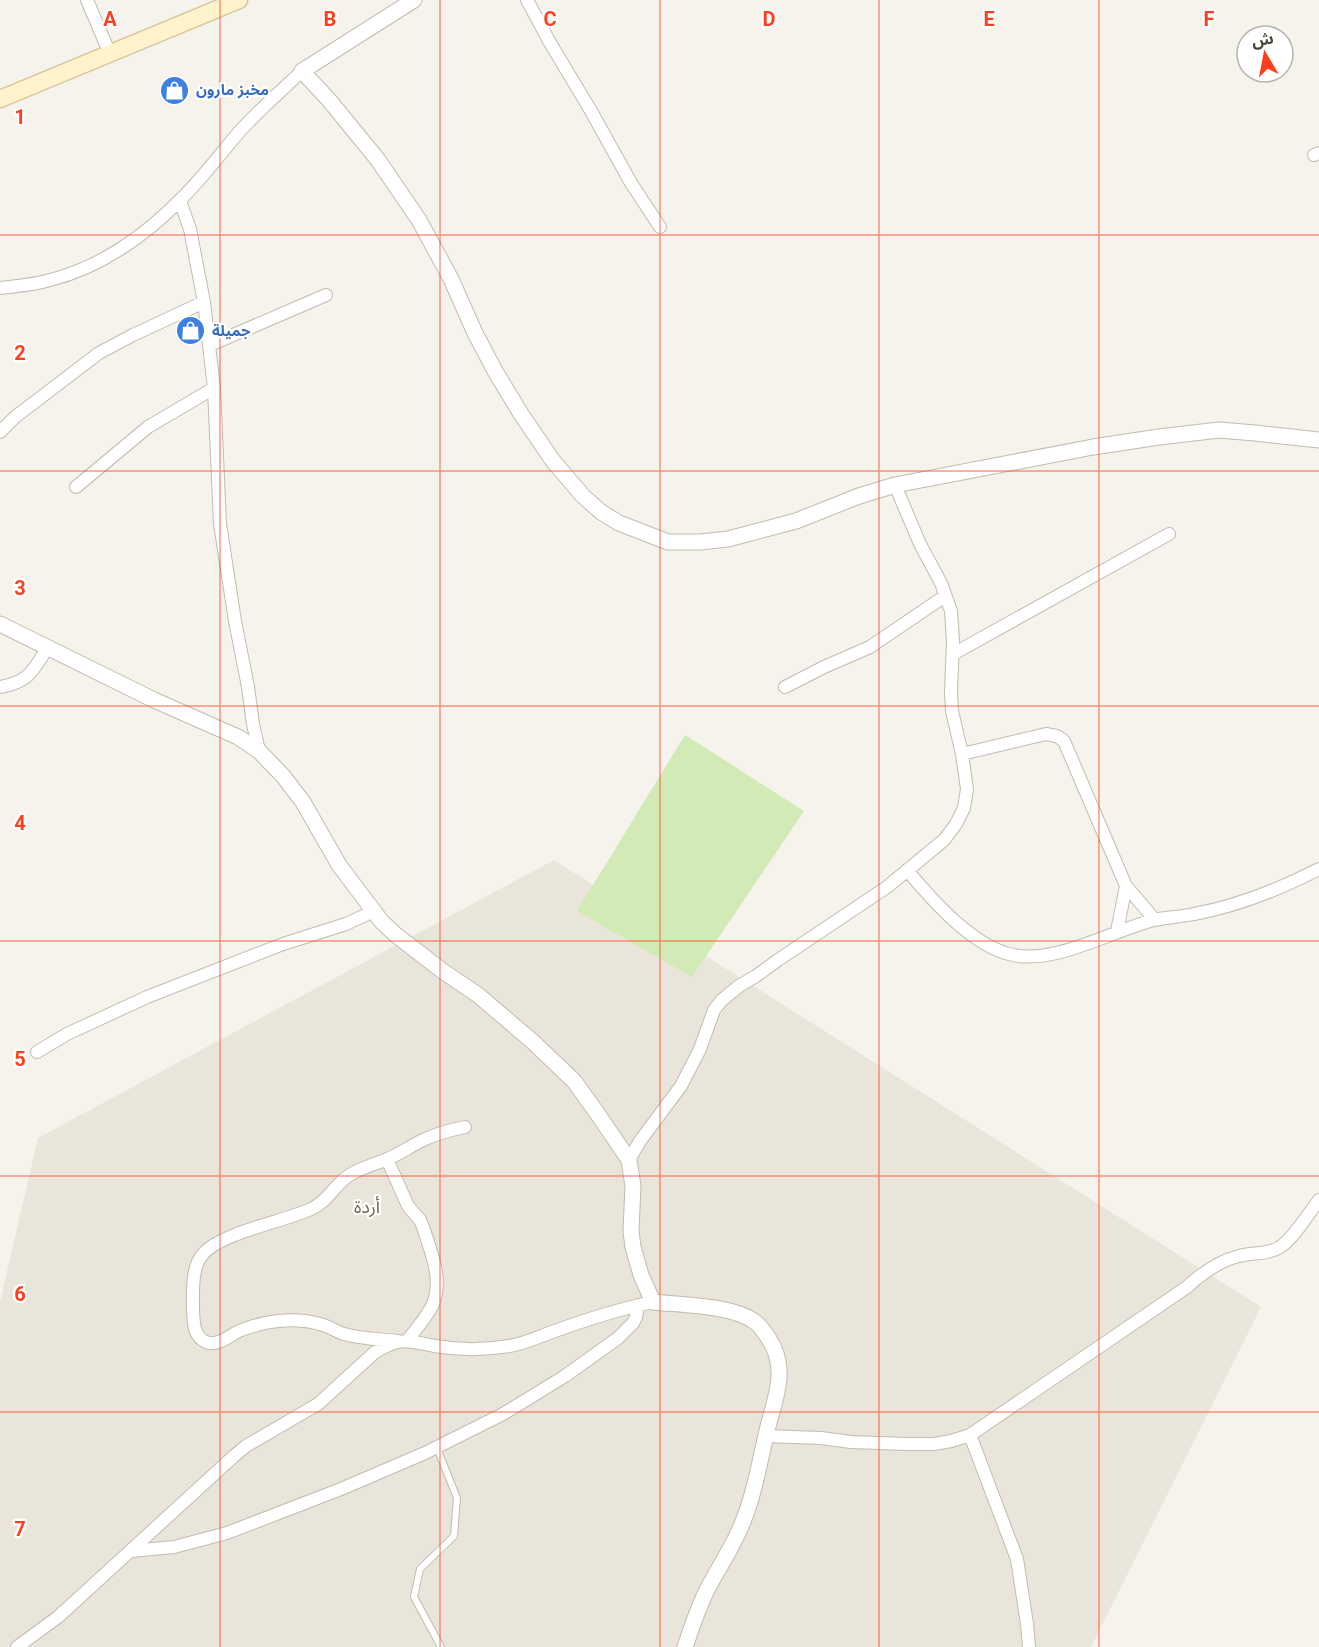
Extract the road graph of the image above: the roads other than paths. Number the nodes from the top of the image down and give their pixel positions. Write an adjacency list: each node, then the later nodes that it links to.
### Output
1 (87, 0): 5 (street)
2 (239, 0): 5 (main road)
3 (414, 0): 6 (street)
4 (527, 0): 9 (street)
5 (110, 54): 7 (main road)
6 (302, 71): 8 (street); 17 (street)
7 (0, 99)
8 (180, 201): 10 (street); 12 (street)
9 (660, 227)
10 (0, 288)
11 (326, 295): 13 (street)
12 (204, 302): 13 (street); 15 (street)
13 (210, 345): 14 (street)
14 (214, 388): 18 (street); 26 (street)
15 (0, 432)
16 (1319, 440): 17 (street)
17 (895, 484): 20 (street)
18 (76, 487)
19 (1169, 534): 23 (street)
20 (945, 596): 23 (street); 25 (street)
21 (0, 624): 22 (street)
22 (48, 647): 24 (street); 26 (street)
23 (953, 654): 27 (street)
24 (0, 687)
25 (784, 687)
26 (259, 751): 31 (street)
27 (962, 754): 29 (street); 30 (street)
28 (1319, 869): 32 (street)
29 (907, 870): 33 (street); 37 (street)
30 (1126, 886): 32 (street); 33 (street)
31 (374, 911): 34 (street); 37 (street)
32 (1155, 920): 33 (street)
33 (1117, 932)
34 (37, 1052)
35 (465, 1127): 36 (street)
36 (387, 1159): 40 (street); 40 (street)
37 (629, 1160): 39 (street)
38 (1319, 1200): 41 (street)
39 (646, 1304): 40 (street); 42 (street); 43 (street)
40 (403, 1341): 44 (street)
41 (970, 1435): 42 (street); 48 (street)
42 (765, 1436): 47 (street)
43 (437, 1448): 44 (street); 46 (lane)
44 (131, 1551): 45 (street)
45 (17, 1647)
46 (441, 1647)
47 (685, 1647)
48 (1029, 1647)

